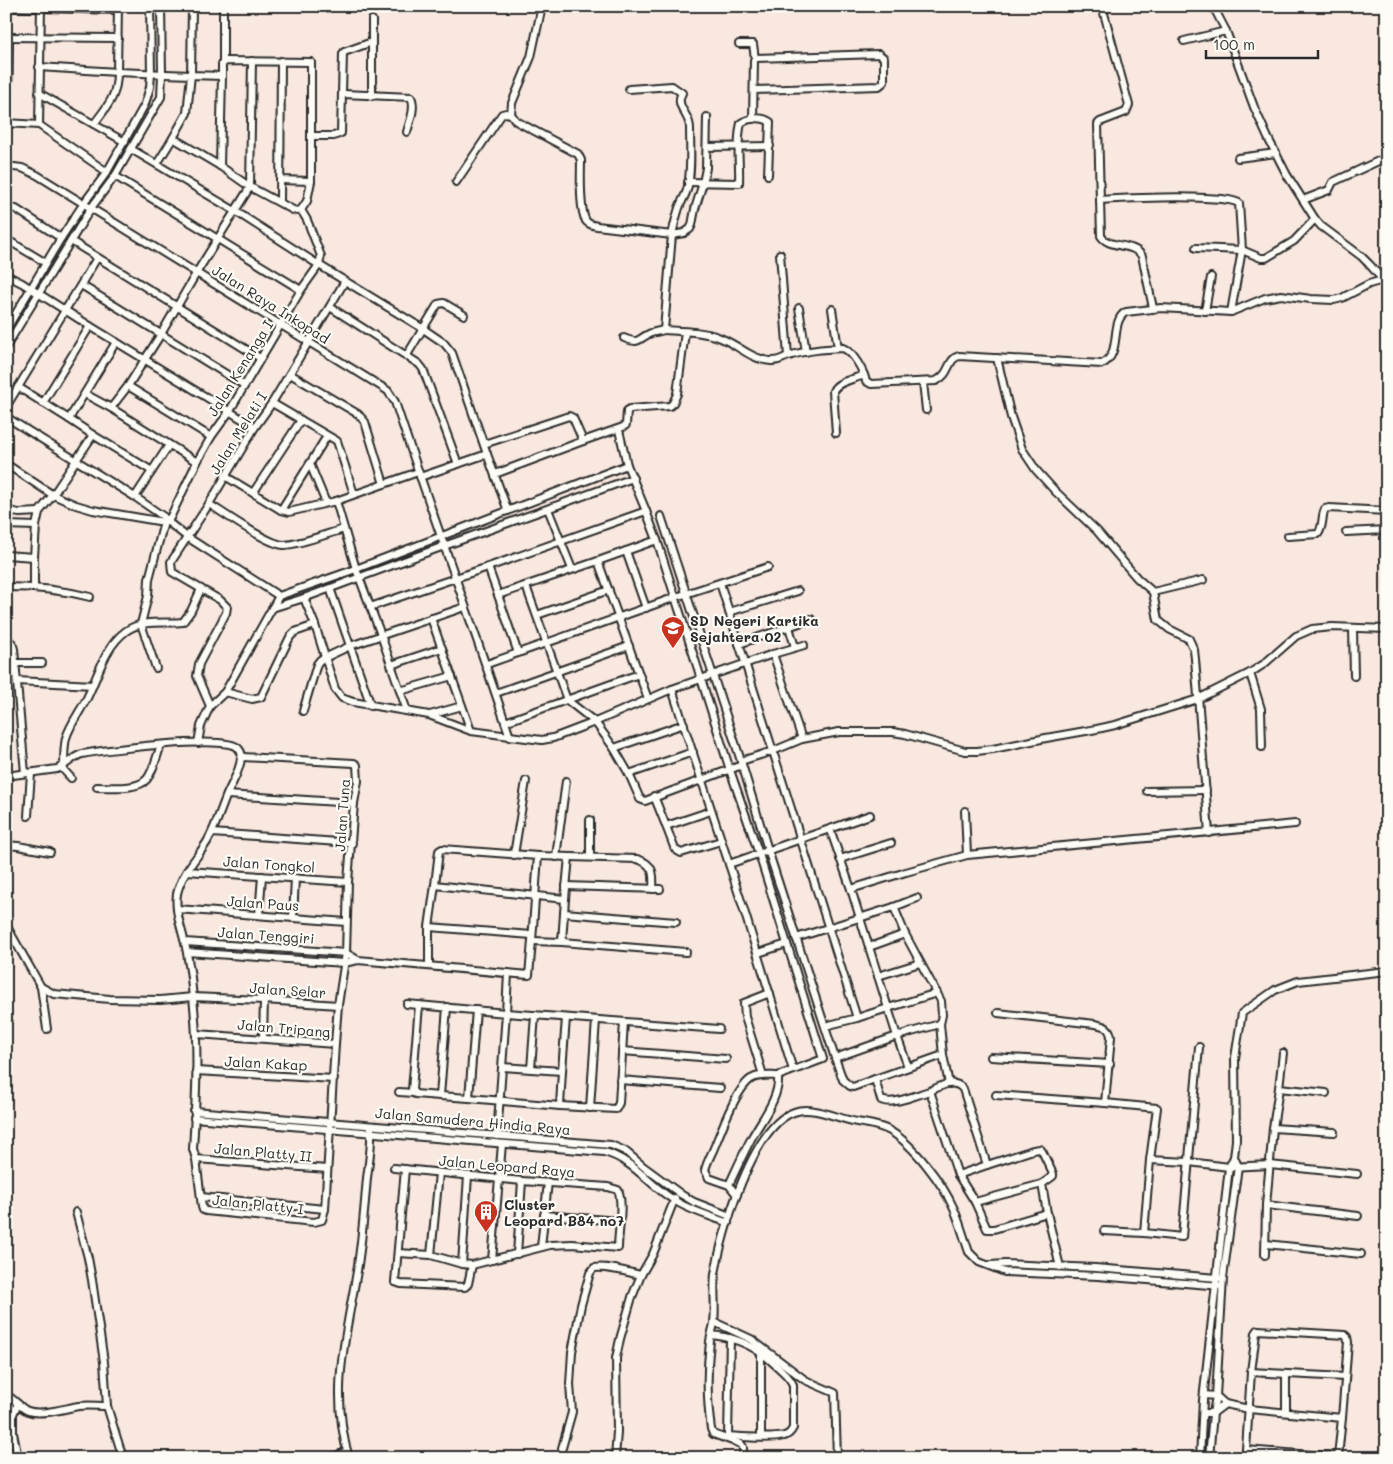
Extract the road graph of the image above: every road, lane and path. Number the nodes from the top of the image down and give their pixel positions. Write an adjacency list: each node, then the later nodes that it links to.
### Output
1 (150, 6): 25 (street)
2 (161, 6): 26 (street)
3 (192, 6): 27 (street)
4 (223, 6): 22 (street)
5 (542, 6): 34 (street)
6 (1102, 6): 63 (street)
7 (1213, 6): 12 (street)
8 (6, 7): 9 (street)
9 (41, 7): 10 (street); 14 (street)
10 (118, 8): 15 (street)
11 (372, 20): 17 (street)
12 (1226, 31): 16 (street); 48 (street)
13 (8, 37): 14 (street); 37 (street)
14 (39, 37): 15 (street); 23 (street)
15 (118, 38): 24 (street)
16 (1184, 41)
17 (372, 42): 32 (street); 33 (street)
18 (739, 44): 19 (street)
19 (755, 59): 30 (street); 30 (street)
20 (252, 61): 21 (street); 22 (street); 62 (street)
21 (281, 61): 41 (street); 57 (street)
22 (223, 62): 28 (street)
23 (39, 67): 24 (street); 31 (street)
24 (117, 72): 25 (street); 38 (street)
25 (151, 74): 26 (street); 43 (street)
26 (162, 74): 27 (street); 47 (street)
27 (192, 75): 28 (street); 42 (street)
28 (222, 76): 53 (street)
29 (630, 90): 60 (street)
30 (754, 90): 36 (street)
31 (39, 93): 38 (street); 39 (street)
32 (342, 94): 33 (street); 41 (street)
33 (372, 96): 40 (street)
34 (511, 114): 59 (street); 72 (street)
35 (707, 117): 45 (street)
36 (753, 119): 44 (street); 46 (street)
37 (7, 123): 39 (street)
38 (94, 124): 43 (street)
39 (38, 125): 54 (street)
40 (407, 132)
41 (312, 136): 58 (street)
42 (173, 138): 51 (street); 53 (street)
43 (125, 142): 54 (street)
44 (770, 146): 46 (street); 55 (street)
45 (707, 147): 46 (street); 61 (street)
46 (738, 147): 61 (street)
47 (131, 149): 51 (street); 56 (street)
48 (1276, 154): 50 (street); 64 (street)
49 (1387, 157): 64 (street)
50 (1238, 158)
51 (157, 164): 70 (street)
52 (6, 166): 66 (street, Jalan Raya Inkopad)
53 (220, 166): 62 (street)
54 (106, 172): 66 (street)
55 (768, 175)
56 (115, 176): 68 (street); 75 (street)
57 (280, 180): 58 (street); 65 (street)
58 (311, 181): 69 (street)
59 (456, 182)
60 (688, 182): 61 (street); 72 (street)
61 (703, 183): 72 (street)
62 (250, 186): 65 (street); 70 (street)
63 (1100, 200): 78 (street); 95 (street)
64 (1303, 200): 71 (street)
65 (280, 202): 69 (street)
66 (84, 203): 68 (street, Jalan Raya Inkopad); 73 (street)
67 (6, 206): 73 (street)
68 (91, 208): 76 (street); 83 (street, Jalan Raya Inkopad)
69 (301, 210): 82 (street)
70 (235, 211): 75 (street); 82 (street)
71 (1315, 219): 78 (street); 87 (street)
72 (672, 235): 105 (street)
73 (62, 238): 81 (street)
74 (6, 239): 81 (street)
75 (217, 239): 83 (street); 90 (street)
76 (71, 241): 80 (street); 91 (street)
77 (1196, 248): 78 (street)
78 (1242, 250): 99 (street)
79 (780, 254): 115 (street)
80 (97, 258): 88 (street); 92 (street)
81 (46, 263): 89 (street)
82 (319, 264): 86 (street); 90 (street, Jalan Kenanga I)
83 (197, 272): 92 (street); 101 (street, Jalan Raya Inkopad)
84 (6, 275): 89 (street)
85 (1211, 277): 98 (street)
86 (345, 281): 93 (street, Jalan Melati I); 103 (street)
87 (1385, 281): 99 (street)
88 (81, 286): 97 (street); 107 (street)
89 (31, 289): 91 (street); 104 (street)
90 (301, 290): 101 (street, Jalan Kenanga I)
91 (38, 294): 97 (street); 111 (street)
92 (177, 307): 107 (street); 116 (street)
93 (330, 307): 110 (street, Jalan Melati I); 114 (street)
94 (799, 308): 113 (street)
95 (1153, 308): 98 (street); 117 (street)
96 (832, 309): 112 (street)
97 (66, 311): 102 (street); 124 (street)
98 (1206, 311): 99 (street)
99 (1231, 312)
100 (464, 315): 103 (street)
101 (281, 325): 110 (street, Jalan Raya Inkopad); 116 (street, Jalan Kenanga I)
102 (90, 326): 109 (street); 126 (street)
103 (422, 328): 114 (street); 142 (street)
104 (6, 330)
105 (664, 330): 106 (street); 108 (street)
106 (685, 332): 115 (street); 136 (street)
107 (161, 334): 118 (street); 122 (street)
108 (624, 338)
109 (116, 342): 118 (street); 125 (street)
110 (309, 342): 119 (street, Jalan Melati I); 152 (street, Jalan Raya Inkopad)
111 (6, 347)
112 (838, 348): 113 (street); 120 (street)
113 (806, 352): 115 (street)
114 (406, 355): 149 (street)
115 (788, 356)
116 (260, 358): 122 (street, Jalan Kenanga I)
117 (997, 358): 121 (street); 203 (street)
118 (145, 360): 123 (street); 131 (street)
119 (290, 374): 127 (street, Jalan Melati I); 156 (street)
120 (864, 375): 121 (street); 137 (street)
121 (923, 382): 130 (street)
122 (244, 385): 131 (street, Jalan Kenanga I)
123 (128, 386): 129 (street); 140 (street)
124 (18, 387): 126 (street); 128 (street)
125 (85, 394): 129 (street); 133 (street)
126 (43, 402): 133 (street)
127 (272, 403): 134 (street); 135 (street, Jalan Melati I)
128 (6, 407)
129 (112, 408): 143 (street)
130 (926, 410)
131 (229, 412): 135 (street); 140 (street, Jalan Kenanga I)
132 (6, 417): 145 (street)
133 (69, 419): 138 (street)
134 (301, 420): 139 (street); 157 (street)
135 (255, 427): 154 (street, Jalan Melati I)
136 (619, 430): 141 (street); 150 (street)
137 (836, 433)
138 (93, 435): 145 (street); 151 (street)
139 (327, 436): 148 (street); 159 (street)
140 (211, 437): 146 (street, Jalan Kenanga I)
141 (583, 441): 142 (street); 153 (street)
142 (484, 444): 144 (street)
143 (169, 445): 146 (street); 151 (street)
144 (487, 454): 149 (street); 153 (street)
145 (76, 460): 158 (street); 160 (street)
146 (197, 462): 172 (street, Jalan Kenanga I)
147 (6, 464): 158 (street)
148 (310, 464): 163 (street); 166 (street)
149 (458, 464): 152 (street)
150 (627, 465): 155 (street); 170 (street)
151 (152, 470): 160 (street)
152 (419, 474): 156 (street); 178 (street, Jalan Raya Inkopad)
153 (495, 474): 170 (street)
154 (224, 476): 157 (street); 162 (street, Jalan Melati I)
155 (633, 478): 164 (street); 167 (street)
156 (384, 484): 159 (street)
157 (253, 493): 166 (street)
158 (53, 494): 169 (street); 172 (street)
159 (354, 494): 161 (street)
160 (135, 497): 172 (street)
161 (336, 501): 163 (street); 175 (street)
162 (209, 504): 175 (street); 180 (street, Jalan Melati I)
163 (326, 504): 166 (street)
164 (548, 509): 182 (street); 183 (street)
165 (6, 510): 169 (street)
166 (282, 510)
167 (646, 511): 181 (street); 182 (street)
168 (1387, 511): 179 (street)
169 (39, 512): 174 (street)
170 (508, 512): 178 (street)
171 (661, 516): 204 (street)
172 (166, 522): 180 (street); 219 (street)
173 (6, 525): 174 (street)
174 (36, 526): 186 (street)
175 (344, 529): 190 (street)
176 (1387, 530): 177 (street)
177 (1346, 532)
178 (440, 536): 183 (street, Jalan Raya Inkopad); 190 (street)
179 (1288, 536)
180 (187, 538): 200 (street); 206 (street)
181 (657, 540): 184 (street); 208 (street)
182 (560, 542): 188 (street); 191 (street)
183 (444, 546): 192 (street); 193 (street, Jalan Raya Inkopad)
184 (626, 551): 187 (street); 213 (street)
185 (6, 555): 186 (street)
186 (34, 557): 198 (street)
187 (598, 560): 191 (street); 201 (street)
188 (488, 567): 193 (street); 205 (street)
189 (768, 567): 195 (street)
190 (356, 569): 192 (street); 206 (street)
191 (572, 569): 196 (street)
192 (360, 578): 199 (street); 211 (street)
193 (455, 579): 210 (street, Jalan Raya Inkopad); 211 (street)
194 (1203, 580): 203 (street)
195 (720, 583): 204 (street); 214 (street)
196 (526, 586): 205 (street); 215 (street)
197 (6, 587): 198 (street)
198 (34, 587): 207 (street)
199 (330, 588): 209 (street); 229 (street)
200 (201, 589): 219 (street); 257 (street)
201 (609, 590): 215 (street); 216 (street)
202 (798, 591): 214 (street)
203 (1153, 592): 255 (street)
204 (686, 594): 208 (street); 247 (street)
205 (498, 595): 233 (street)
206 (279, 596): 212 (street)
207 (90, 597)
208 (676, 597): 213 (street); 247 (street)
209 (304, 598): 212 (street); 220 (street)
210 (465, 606): 217 (street); 239 (street, Jalan Raya Inkopad)
211 (370, 607): 224 (street)
212 (272, 608): 252 (street)
213 (646, 608): 216 (street)
214 (729, 612): 227 (street)
215 (537, 616): 226 (street)
216 (618, 617): 226 (street); 230 (street)
217 (431, 618): 224 (street); 232 (street)
218 (811, 619): 221 (street)
219 (142, 624): 241 (street); 249 (street)
220 (315, 625): 235 (street); 252 (street)
221 (788, 627): 227 (street); 231 (street)
222 (1353, 628): 223 (street); 243 (street); 246 (street)
223 (1387, 629)
224 (381, 635): 229 (street); 240 (street)
225 (6, 638): 236 (street)
226 (547, 643): 233 (street); 242 (street)
227 (739, 644): 238 (street)
228 (804, 645): 231 (street)
229 (350, 646): 235 (street); 258 (street)
230 (629, 646): 242 (street); 244 (street)
231 (796, 647): 234 (street)
232 (442, 648): 240 (street); 245 (street)
233 (518, 653): 239 (street)
234 (774, 654): 238 (street); 268 (street)
235 (324, 658): 258 (street); 260 (street)
236 (15, 663): 237 (street); 248 (street)
237 (42, 663)
238 (745, 663): 247 (street); 273 (street)
239 (486, 664): 253 (street, Jalan Raya Inkopad)
240 (391, 665): 251 (street)
241 (156, 668)
242 (557, 672): 253 (street); 256 (street)
243 (1250, 673): 255 (street); 271 (street)
244 (639, 674): 254 (street); 256 (street)
245 (452, 676): 251 (street); 259 (street)
246 (1354, 676)
247 (706, 677): 250 (street); 276 (street); 278 (street)
248 (17, 681): 249 (street); 279 (street)
249 (93, 685): 277 (street)
250 (672, 689): 254 (street); 265 (street)
251 (400, 691): 261 (street)
252 (225, 692): 257 (street)
253 (496, 693): 263 (street, Jalan Raya Inkopad)
254 (648, 699): 264 (street)
255 (1198, 699): 268 (street); 288 (street)
256 (567, 700): 263 (street); 264 (street)
257 (210, 706): 269 (street)
258 (371, 706): 261 (street)
259 (462, 706): 262 (street); 266 (street)
260 (303, 711)
261 (406, 711): 262 (street)
262 (430, 715): 266 (street)
263 (505, 722): 267 (street, Jalan Raya Inkopad)
264 (595, 722): 267 (street); 272 (street)
265 (684, 724): 272 (street); 274 (street)
266 (471, 731): 267 (street)
267 (510, 737)
268 (802, 739): 273 (street)
269 (198, 743): 270 (street); 275 (street)
270 (160, 745): 277 (street); 286 (street)
271 (1262, 747)
272 (614, 748): 280 (street)
273 (773, 751): 276 (street); 302 (street)
274 (693, 752): 280 (street); 283 (street)
275 (242, 757): 289 (street); 291 (street, Jalan Tuna)
276 (741, 764): 278 (street); 307 (street)
277 (63, 766): 279 (street); 282 (street)
278 (731, 769): 283 (street); 309 (street)
279 (28, 773): 281 (street); 295 (street)
280 (629, 774): 290 (street)
281 (6, 776)
282 (71, 778)
283 (702, 779): 290 (street); 292 (street)
284 (526, 781): 310 (street)
285 (566, 781): 313 (street)
286 (97, 787)
287 (1147, 790): 288 (street)
288 (1206, 790): 301 (street)
289 (227, 795): 291 (street); 300 (street)
290 (654, 796): 298 (street)
291 (354, 802): 304 (street, Jalan Tuna)
292 (711, 811): 298 (street); 303 (street)
293 (965, 812): 311 (street)
294 (870, 815): 299 (street)
295 (28, 816)
296 (590, 820): 315 (street)
297 (1295, 824): 301 (street)
298 (666, 826): 303 (street)
299 (830, 829): 302 (street); 316 (street)
300 (212, 833): 304 (street); 318 (street)
301 (1209, 833): 311 (street)
302 (800, 839): 307 (street); 338 (street)
303 (721, 841): 317 (street)
304 (352, 843): 321 (street, Jalan Tuna)
305 (891, 843): 316 (street)
306 (6, 845): 308 (street)
307 (768, 850): 309 (street); 341 (street)
308 (50, 852)
309 (759, 854): 317 (street); 344 (street)
310 (514, 855): 312 (street); 322 (street)
311 (967, 855): 324 (street)
312 (538, 856): 313 (street); 325 (street)
313 (556, 856): 314 (street)
314 (569, 857): 315 (street); 323 (street)
315 (590, 857): 323 (street)
316 (840, 859): 324 (street)
317 (729, 864): 349 (street)
318 (187, 871): 319 (street, Jalan Tongkol); 329 (street)
319 (262, 876): 320 (street, Jalan Tongkol); 331 (street)
320 (295, 878): 321 (street, Jalan Tongkol); 332 (street)
321 (348, 882): 334 (street, Jalan Tuna)
322 (435, 885): 325 (street); 337 (street)
323 (566, 886): 327 (street)
324 (851, 889): 333 (street)
325 (535, 896): 327 (street); 340 (street)
326 (917, 898): 328 (street)
327 (565, 899): 330 (street)
328 (894, 907): 333 (street); 339 (street)
329 (177, 909): 331 (street, Jalan Paus); 342 (street, Jalan Platty I)
330 (564, 913): 335 (street); 343 (street)
331 (259, 915): 332 (street, Jalan Paus)
332 (292, 918): 334 (street, Jalan Paus)
333 (860, 918): 338 (street); 345 (street)
334 (346, 922): 348 (street, Jalan Tuna)
335 (676, 922)
336 (6, 925): 357 (street)
337 (429, 927): 340 (street); 353 (street)
338 (828, 928): 341 (street); 372 (street)
339 (905, 934): 345 (street); 352 (street)
340 (532, 938): 343 (street); 355 (street)
341 (796, 938): 376 (street)
342 (185, 942): 346 (street, Jalan Platty I); 348 (street, Jalan Tenggiri)
343 (562, 942): 347 (street)
344 (787, 944): 349 (street); 394 (street)
345 (869, 947): 356 (street)
346 (187, 952): 351 (street, Jalan Tenggiri); 360 (street, Jalan Platty I)
347 (686, 952)
348 (346, 953): 350 (street); 351 (street, Jalan Selar)
349 (758, 953): 359 (street)
350 (358, 960): 351 (street, Jalan Tenggiri); 353 (street)
351 (344, 963): 363 (street, Jalan Selar)
352 (920, 963): 356 (street); 358 (street)
353 (429, 966): 355 (street)
354 (1387, 971): 429 (street)
355 (508, 973): 368 (street)
356 (878, 976): 366 (street)
357 (41, 987): 360 (street, Jalan Selar); 377 (street)
358 (937, 992): 366 (street); 375 (street)
359 (770, 993): 394 (street); 397 (street)
360 (193, 997): 361 (street, Jalan Selar); 379 (street, Jalan Platty I)
361 (264, 1000): 363 (street, Jalan Selar); 381 (street)
362 (407, 1004): 364 (street)
363 (338, 1005): 382 (street)
364 (419, 1005): 365 (street); 407 (street)
365 (447, 1007): 367 (street); 410 (street)
366 (888, 1008): 372 (street); 380 (street)
367 (476, 1010): 368 (street); 411 (street)
368 (506, 1013): 370 (street); 391 (street)
369 (998, 1013): 390 (street)
370 (535, 1015): 371 (street); 393 (street)
371 (566, 1018): 373 (street); 396 (street)
372 (857, 1018): 376 (street)
373 (596, 1020): 374 (street); 415 (street)
374 (624, 1022): 378 (street); 384 (street)
375 (940, 1024): 380 (street); 386 (street)
376 (825, 1026): 389 (street)
377 (47, 1029)
378 (720, 1029)
379 (197, 1034): 381 (street, Jalan Tripang); 395 (street, Jalan Platty I)
380 (897, 1036): 389 (street); 392 (street)
381 (263, 1038): 382 (street, Jalan Tripang)
382 (336, 1044): 399 (street, Jalan Tripang)
383 (1199, 1047): 432 (street)
384 (622, 1051): 388 (street); 401 (street)
385 (1283, 1053): 404 (street)
386 (944, 1055): 392 (street); 402 (street)
387 (991, 1057): 390 (street)
388 (726, 1058)
389 (835, 1058): 400 (street)
390 (1110, 1064): 413 (street)
391 (502, 1067): 393 (street); 412 (street)
392 (908, 1067): 400 (street)
393 (531, 1069): 396 (street)
394 (793, 1070): 398 (street)
395 (196, 1071): 399 (street, Jalan Kakap); 416 (street, Jalan Platty I)
396 (562, 1071): 414 (street)
397 (763, 1075): 398 (street); 448 (street)
398 (778, 1076): 448 (street)
399 (334, 1079): 417 (street, Jalan Platty I)
400 (875, 1079): 405 (street)
401 (620, 1080): 403 (street); 415 (street)
402 (948, 1084): 405 (street); 433 (street)
403 (720, 1088)
404 (1279, 1088): 408 (street); 420 (street)
405 (930, 1091): 441 (street)
406 (399, 1092): 407 (street)
407 (414, 1093): 410 (street)
408 (1326, 1093)
409 (996, 1095): 413 (street)
410 (440, 1096): 411 (street)
411 (470, 1098): 412 (street)
412 (500, 1101): 414 (street); 425 (street)
413 (1105, 1103): 431 (street)
414 (560, 1106): 415 (street)
415 (590, 1108)
416 (194, 1114): 417 (street, Jalan Samudera Hindia Raya); 421 (street, Jalan Samudera Hindia Raya); 430 (street, Jalan Platty I)
417 (330, 1121): 418 (street, Jalan Samudera Hindia Raya); 421 (street, Jalan Platty I)
418 (371, 1125): 419 (street, Jalan Samudera Hindia Raya); 423 (street)
419 (385, 1126): 424 (street); 425 (street, Jalan Samudera Hindia Raya)
420 (1273, 1128): 422 (street); 434 (street)
421 (330, 1130): 423 (street, Jalan Samudera Hindia Raya); 439 (street, Jalan Platty I)
422 (1334, 1132)
423 (371, 1133): 424 (street, Jalan Samudera Hindia Raya); 500 (street)
424 (384, 1134): 427 (street, Jalan Samudera Hindia Raya)
425 (497, 1136): 426 (street, Jalan Samudera Hindia Raya)
426 (526, 1138): 428 (street); 449 (street, Jalan Samudera Hindia Raya)
427 (502, 1144): 428 (street, Jalan Samudera Hindia Raya); 444 (street)
428 (526, 1146): 452 (street, Jalan Samudera Hindia Raya)
429 (1234, 1157): 435 (street); 436 (street)
430 (196, 1159): 439 (street, Jalan Platty II); 451 (street, Jalan Platty I)
431 (1150, 1160): 432 (street); 464 (street)
432 (1189, 1162): 436 (street); 464 (street)
433 (987, 1165): 441 (street); 447 (street)
434 (1270, 1165): 435 (street); 442 (street); 454 (street)
435 (1238, 1166): 436 (street); 478 (street)
436 (1229, 1167): 478 (street)
437 (394, 1168): 438 (street, Jalan Leopard Raya)
438 (405, 1169): 440 (street, Jalan Leopard Raya); 467 (street)
439 (327, 1170): 455 (street, Jalan Platty I)
440 (439, 1173): 443 (street, Jalan Leopard Raya); 471 (street)
441 (958, 1174): 453 (street)
442 (1357, 1174)
443 (468, 1176): 444 (street, Jalan Leopard Raya); 473 (street)
444 (499, 1178): 445 (street, Jalan Leopard Raya); 472 (street)
445 (522, 1181): 446 (street, Jalan Leopard Raya); 468 (street)
446 (548, 1182): 458 (street); 461 (street, Jalan Leopard Raya)
447 (1042, 1184): 453 (street); 457 (street)
448 (729, 1185): 450 (street)
449 (678, 1192): 452 (street); 459 (street, Jalan Samudera Hindia Raya)
450 (737, 1195): 459 (street); 475 (street)
451 (201, 1197): 455 (street); 455 (street, Jalan Platty I)
452 (674, 1200): 462 (street, Jalan Samudera Hindia Raya); 477 (street)
453 (975, 1202): 457 (street)
454 (1266, 1205): 460 (street); 465 (street)
455 (325, 1209)
456 (76, 1212): 491 (street)
457 (1047, 1213): 476 (street)
458 (544, 1215): 461 (street); 466 (street)
459 (730, 1216): 462 (street)
460 (1358, 1216)
461 (619, 1222): 466 (street)
462 (728, 1223): 479 (street)
463 (1104, 1232): 464 (street)
464 (1144, 1233)
465 (1266, 1244): 469 (street); 470 (street)
466 (541, 1247): 468 (street)
467 (398, 1252): 471 (street); 474 (street)
468 (517, 1254): 472 (street)
469 (1360, 1254)
470 (1265, 1255)
471 (431, 1256): 473 (street)
472 (492, 1260): 474 (street)
473 (462, 1264): 474 (street)
474 (472, 1265)
475 (990, 1265): 476 (street); 478 (street)
476 (1060, 1267): 478 (street)
477 (641, 1275): 498 (street); 504 (street)
478 (1219, 1282): 486 (street); 488 (street)
479 (714, 1322): 480 (street); 506 (street)
480 (712, 1335): 481 (street); 505 (street)
481 (730, 1338): 482 (street); 497 (street)
482 (762, 1352): 497 (street); 497 (street)
483 (1251, 1372): 484 (street); 485 (street); 492 (street)
484 (1286, 1374): 485 (street); 493 (street)
485 (1344, 1377): 496 (street)
486 (1204, 1394): 488 (street); 494 (street)
487 (6, 1395): 489 (street)
488 (1216, 1396): 490 (street); 495 (street)
489 (18, 1404): 491 (street); 501 (street)
490 (1225, 1404): 492 (street); 495 (street)
491 (107, 1406): 502 (street)
492 (1249, 1409): 493 (street); 499 (street)
493 (1286, 1412): 496 (street)
494 (1203, 1413): 495 (street); 507 (street)
495 (1213, 1413): 508 (street)
496 (1342, 1418): 510 (street)
497 (761, 1437)
498 (562, 1448)
499 (1246, 1450): 509 (street); 510 (street)
500 (348, 1455): 503 (street)
501 (18, 1458)
502 (123, 1458)
503 (331, 1458)
504 (615, 1458)
505 (743, 1458)
506 (837, 1458)
507 (1200, 1458)
508 (1209, 1458)
509 (1246, 1458)
510 (1338, 1458)

